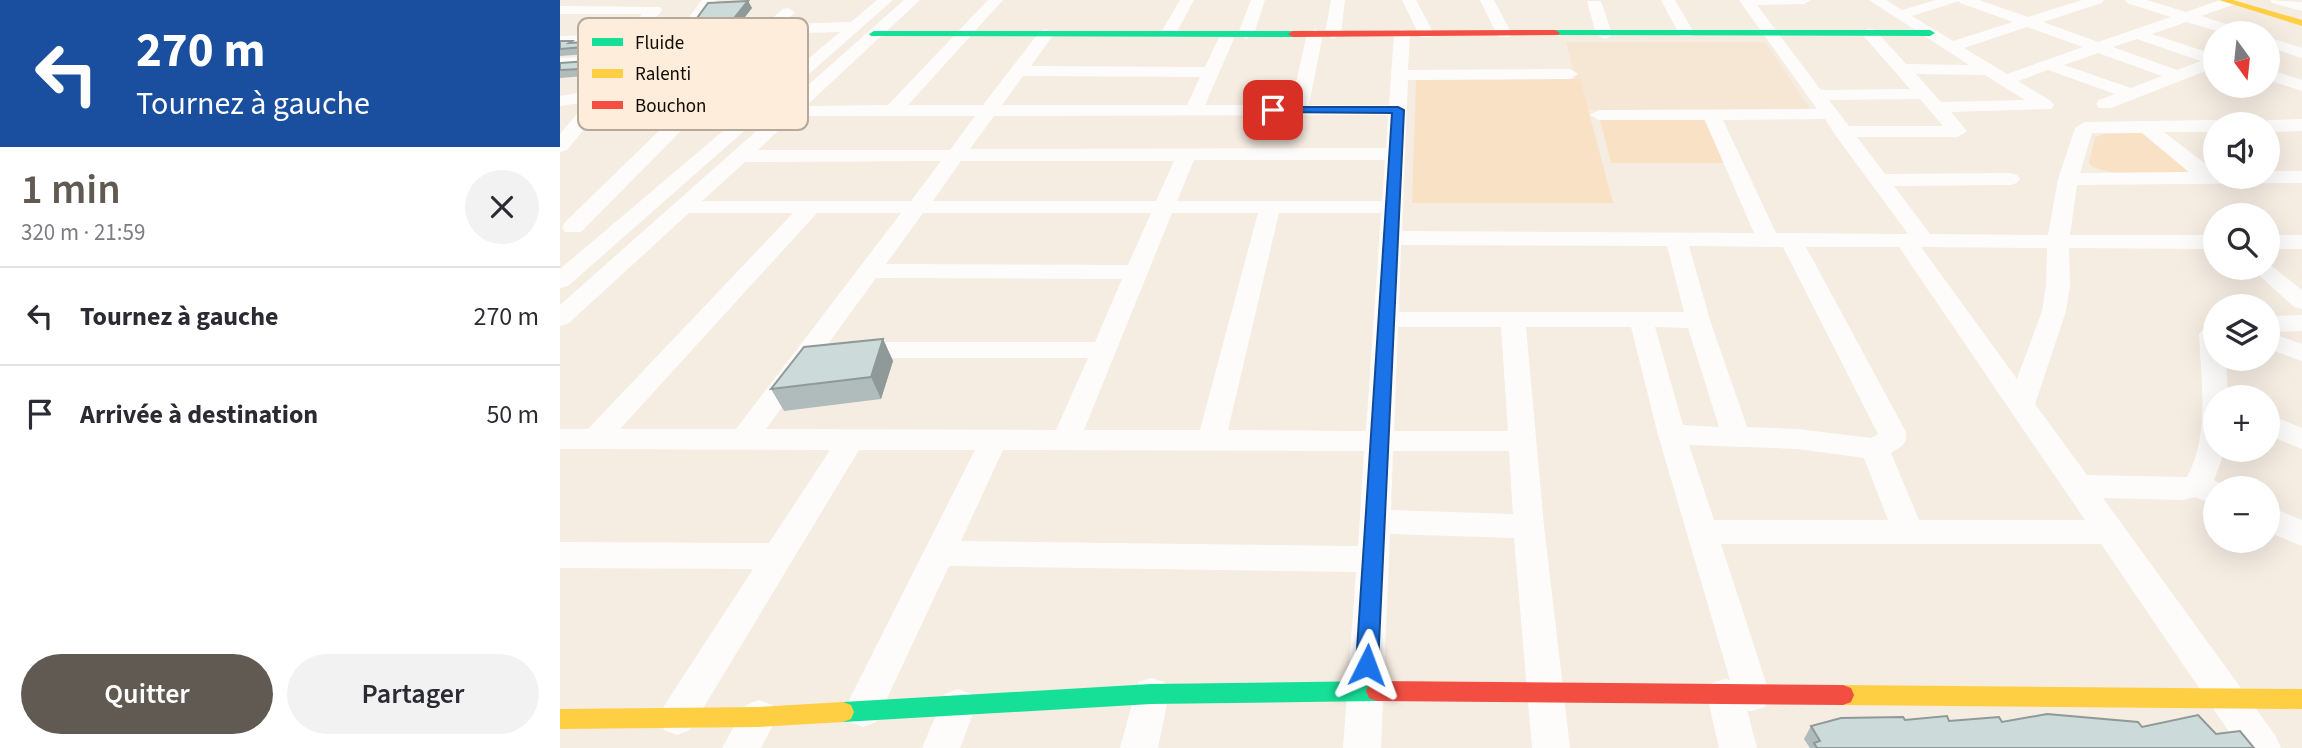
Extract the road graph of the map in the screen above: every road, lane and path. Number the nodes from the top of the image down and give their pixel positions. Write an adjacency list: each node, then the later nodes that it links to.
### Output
1 (606, 0): 24 (street)
2 (710, 0): 31 (street)
3 (886, 0): 38 (street)
4 (913, 0): 44 (street)
5 (996, 0): 45 (street)
6 (1186, 0): 47 (street)
7 (1258, 0): 49 (street)
8 (1338, 0): 51 (street)
9 (1409, 0): 52 (street)
10 (1487, 0): 53 (street)
11 (1668, 0): 40 (street)
12 (1747, 0): 21 (street); 41 (street)
13 (1876, 0): 28 (street)
14 (1952, 0): 28 (street)
15 (1965, 0): 35 (street)
16 (2044, 0): 25 (street)
17 (2097, 0): 25 (street)
18 (2132, 0): 29 (street)
19 (2277, 0): 23 (street)
20 (1594, 1): 54 (street)
21 (1804, 1)
22 (2231, 1): 29 (street); 33 (street); 37 (street)
23 (2302, 7)
24 (582, 9): 26 (street); 30 (street); 34 (street)
25 (2069, 9): 35 (street)
26 (560, 10)
27 (788, 12): 32 (street)
28 (1900, 15): 43 (street)
29 (2186, 17): 36 (street); 55 (street)
30 (647, 18)
31 (696, 18)
32 (781, 18)
33 (2302, 18)
34 (560, 20)
35 (2028, 22): 58 (street); 59 (street)
36 (2203, 22)
37 (2302, 23)
38 (851, 27): 39 (street); 65 (street)
39 (808, 28)
40 (1686, 33): 41 (street); 54 (street)
41 (1770, 33): 42 (street); 79 (street)
42 (1869, 33): 43 (street); 68 (street)
43 (1930, 33): 58 (street)
44 (874, 34): 45 (street); 78 (street)
45 (966, 34): 46 (street); 90 (street)
46 (1046, 34): 47 (street); 70 (street)
47 (1168, 34): 48 (street)
48 (1227, 34): 49 (street); 71 (street)
49 (1245, 34): 50 (street)
50 (1315, 34): 51 (street); 87 (street)
51 (1333, 34): 52 (street)
52 (1414, 34): 53 (street); 73 (street)
53 (1504, 34): 54 (street)
54 (1604, 34)
55 (2137, 34): 59 (street); 62 (street)
56 (578, 40): 57 (street)
57 (560, 41)
58 (1951, 47): 69 (street)
59 (2099, 47): 66 (street); 74 (street)
60 (2280, 47): 61 (street)
61 (2302, 53)
62 (2203, 57)
63 (578, 62): 64 (street)
64 (560, 63)
65 (808, 65)
66 (2049, 65): 76 (street); 80 (street)
67 (2203, 66): 74 (street)
68 (1901, 69): 69 (street); 83 (street)
69 (1988, 70): 76 (street)
70 (1018, 71): 71 (street); 85 (street)
71 (1211, 72): 86 (street)
72 (1570, 74): 73 (street)
73 (1400, 75): 88 (street)
74 (2178, 76): 80 (street)
75 (2280, 79): 77 (street)
76 (2005, 80): 83 (street)
77 (2302, 86)
78 (808, 94)
79 (1816, 94): 83 (street); 92 (street)
80 (2131, 94): 84 (street)
81 (578, 98): 82 (street)
82 (560, 101)
83 (1930, 101): 102 (street)
84 (2105, 104)
85 (989, 110): 86 (street); 90 (street); 107 (street)
86 (1194, 110): 87 (street)
87 (1299, 110): 88 (street)
88 (1398, 110): 104 (street)
89 (808, 111): 90 (street)
90 (893, 111)
91 (1711, 114): 92 (street); 93 (street); 125 (street)
92 (1830, 114): 102 (street)
93 (1599, 115)
94 (578, 124): 103 (street)
95 (2302, 125): 97 (street)
96 (2203, 126): 98 (street)
97 (2280, 126)
98 (2146, 127): 108 (street); 109 (street)
99 (671, 130): 122 (street)
100 (734, 130): 121 (street)
101 (768, 130): 106 (street)
102 (1843, 132): 112 (street)
103 (560, 146)
104 (1395, 154): 105 (street); 120 (street)
105 (1186, 155): 107 (street); 118 (street)
106 (739, 156): 107 (street); 115 (street)
107 (955, 156): 117 (street)
108 (2203, 173)
109 (2068, 178): 110 (street); 127 (street)
110 (2203, 178)
111 (2011, 179): 112 (street)
112 (1879, 180): 126 (street)
113 (2280, 180): 114 (street)
114 (2299, 180)
115 (683, 207): 116 (street); 136 (street)
116 (810, 207): 117 (street); 152 (street)
117 (917, 207): 118 (street); 131 (street)
118 (1164, 207): 119 (street); 132 (street)
119 (1270, 207): 120 (street); 158 (street)
120 (1393, 207): 123 (street)
121 (632, 219): 122 (street); 134 (street)
122 (566, 228)
123 (1391, 238): 124 (street); 137 (street)
124 (1676, 239): 125 (street); 140 (street)
125 (1779, 240): 126 (street); 161 (street)
126 (1914, 241): 127 (street); 147 (street)
127 (2058, 241): 128 (street); 147 (street)
128 (2203, 242)
129 (2280, 242): 130 (street)
130 (2302, 242)
131 (869, 271): 132 (street); 144 (street)
132 (1136, 272): 145 (street)
133 (2276, 280): 135 (street)
134 (560, 281)
135 (2302, 302)
136 (560, 318)
137 (1386, 319): 138 (street); 159 (street)
138 (1513, 320): 139 (street); 160 (street)
139 (1642, 320): 140 (street); 149 (street)
140 (1698, 320): 150 (street)
141 (2302, 323): 142 (street)
142 (2280, 324)
143 (2280, 345): 146 (street)
144 (811, 349): 145 (street); 153 (street)
145 (1104, 350): 157 (street)
146 (2302, 353)
147 (2021, 406): 162 (street)
148 (2280, 429): 155 (street)
149 (1672, 435): 150 (street); 167 (street)
150 (1736, 436): 161 (street)
151 (560, 439): 152 (street)
152 (595, 439): 153 (street)
153 (744, 439): 154 (street)
154 (851, 439): 156 (street); 173 (street)
155 (2302, 439)
156 (993, 440): 157 (street); 171 (street)
157 (1066, 440): 158 (street)
158 (1212, 440): 159 (street)
159 (1380, 441): 160 (street); 164 (street)
160 (1522, 441): 166 (street)
161 (1875, 449): 168 (street)
162 (2077, 486): 163 (street); 169 (street)
163 (2203, 489)
164 (1375, 522): 166 (street); 174 (street)
165 (2280, 524): 170 (street)
166 (1529, 526): 176 (street)
167 (1704, 532): 168 (street); 178 (street)
168 (1908, 532): 169 (street)
169 (2110, 532): 179 (street)
170 (2302, 534)
171 (940, 553): 174 (street); 182 (street)
172 (560, 555): 173 (street)
173 (778, 556): 183 (street)
174 (1373, 559): 175 (street)
175 (1366, 691): 176 (street); 177 (street); 188 (street)
176 (1546, 693): 178 (street); 189 (street)
177 (1151, 694): 181 (street); 187 (street)
178 (1738, 695): 179 (street); 190 (street)
179 (2228, 699): 180 (street); 191 (street)
180 (2302, 699)
181 (958, 706): 182 (street); 186 (street)
182 (863, 710): 185 (street)
183 (677, 718): 184 (street); 185 (street)
184 (561, 721)
185 (750, 733)
186 (941, 748)
187 (1139, 748)
188 (1363, 748)
189 (1551, 748)
190 (1738, 748)
191 (2262, 748)

